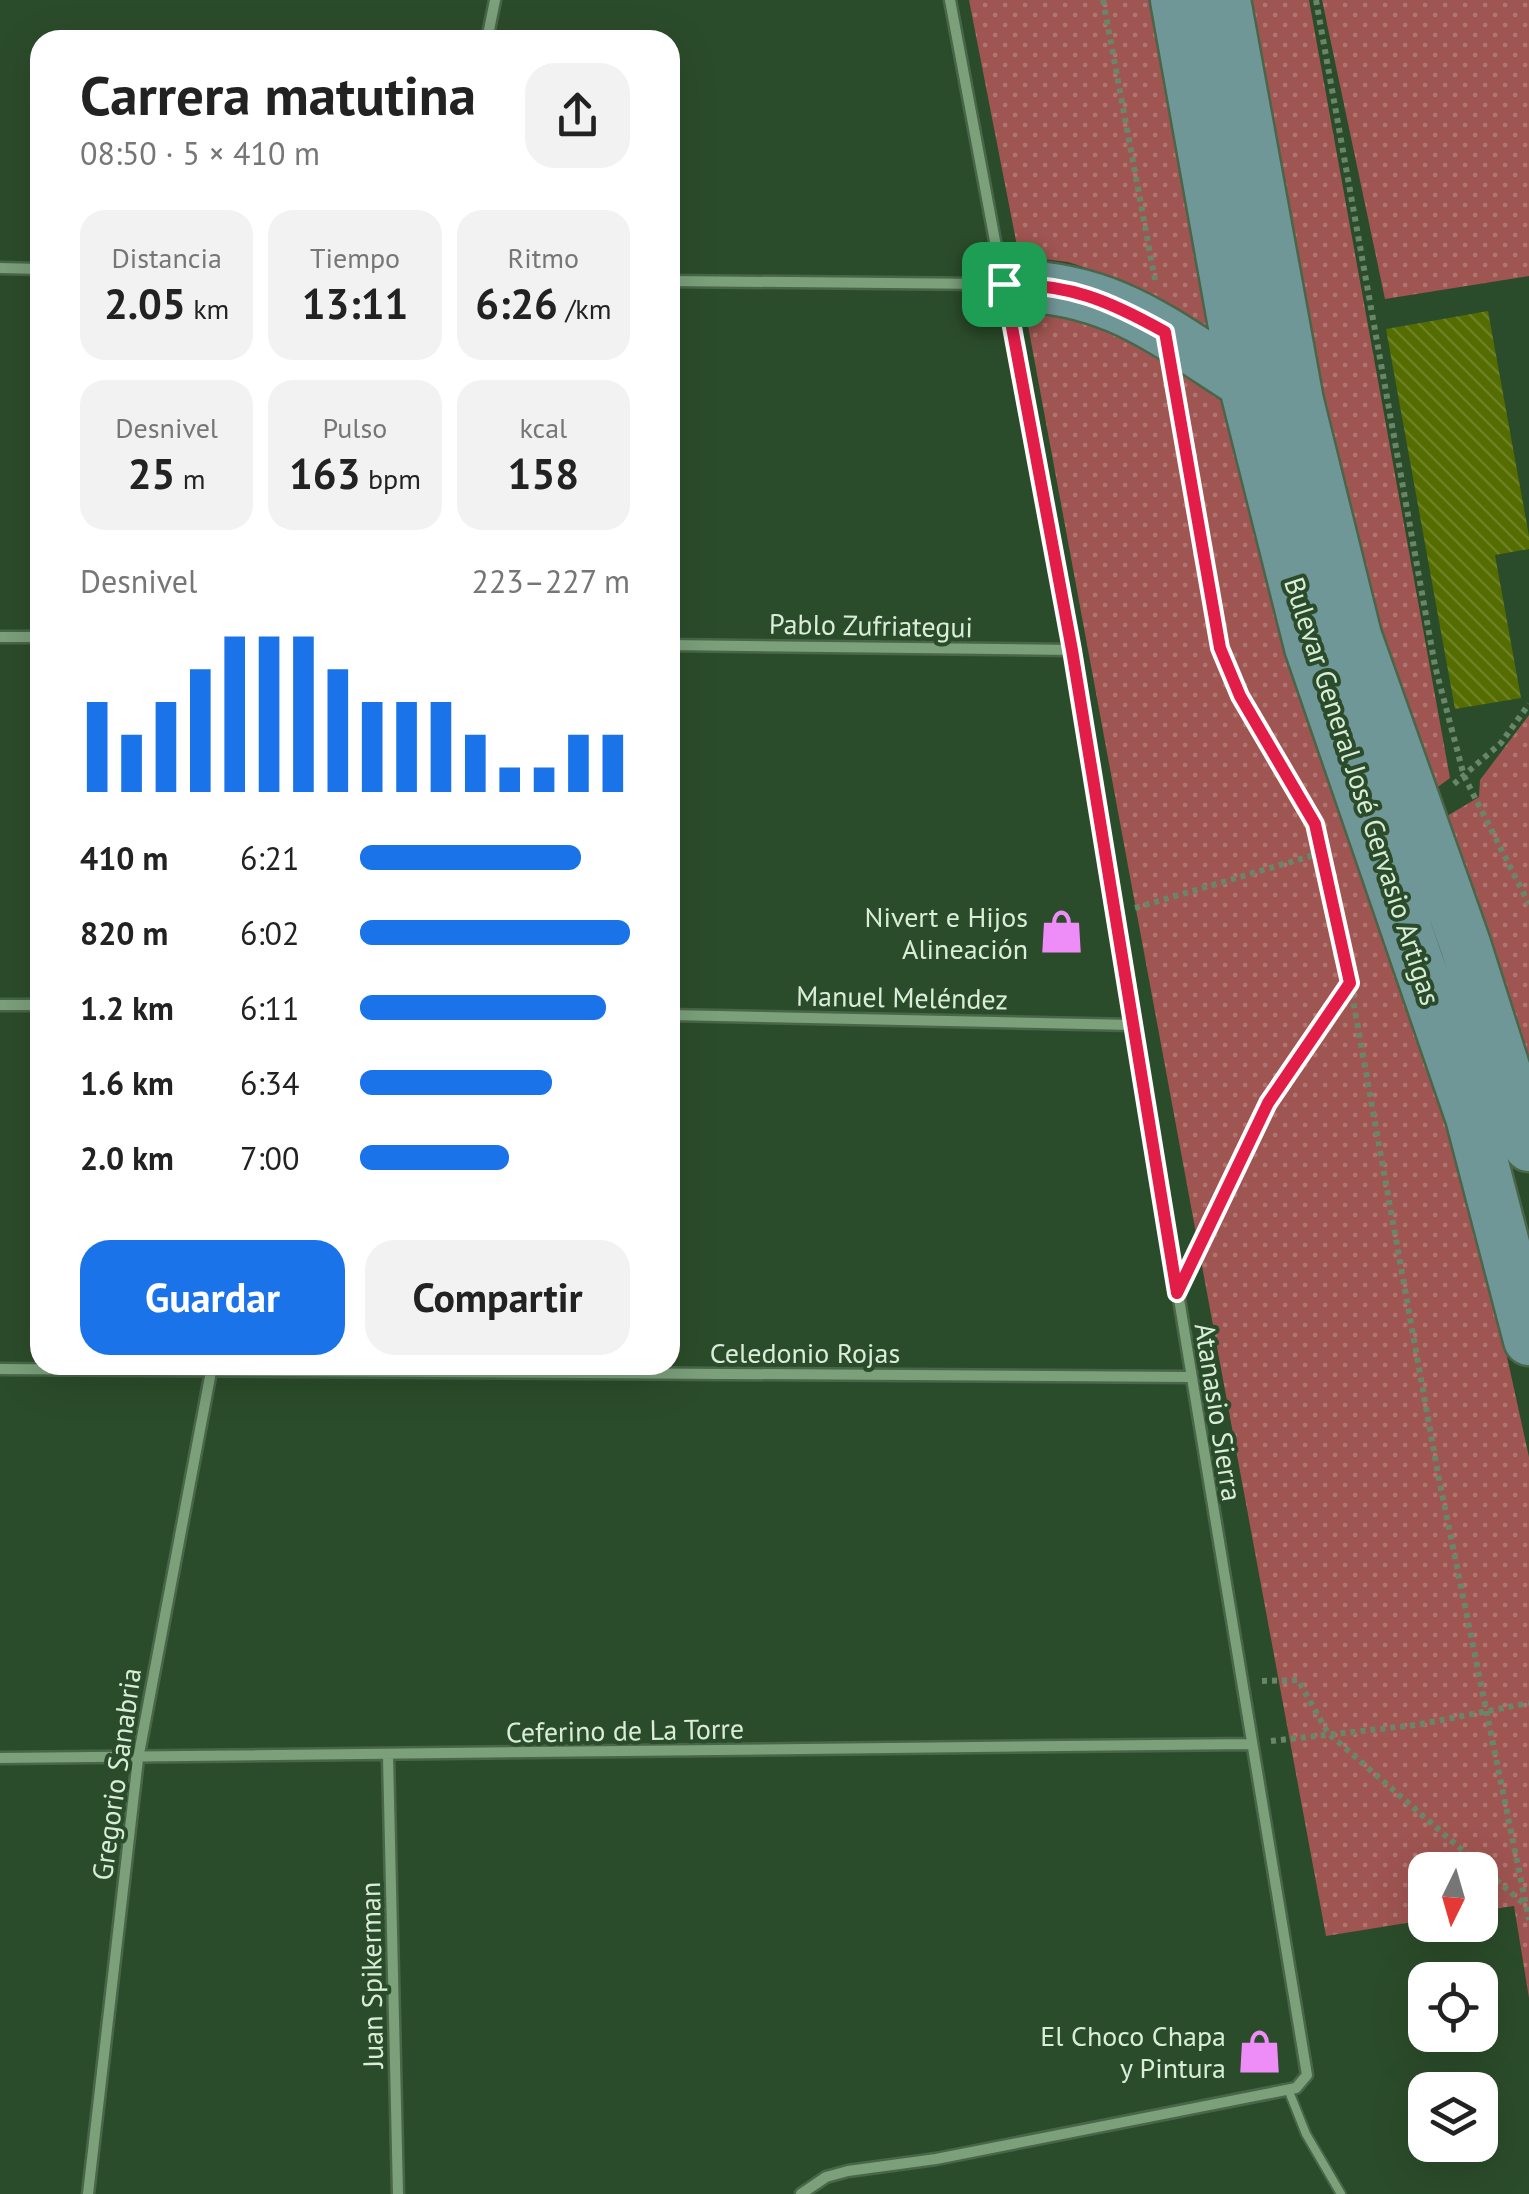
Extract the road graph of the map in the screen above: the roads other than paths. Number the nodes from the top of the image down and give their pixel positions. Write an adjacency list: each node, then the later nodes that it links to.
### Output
1 (495, 0): 5 (street)
2 (950, 0): 9 (street, Atanasio Sierra)
3 (1176, 0): 10 (main road, Bulevar General José Gervasio Artigas)
4 (1226, 0): 19 (main road, Bulevar General José Gervasio Artigas)
5 (489, 30)
6 (0, 268): 7 (street)
7 (30, 268)
8 (680, 281): 9 (street)
9 (1004, 284): 10 (main road); 14 (street, Atanasio Sierra)
10 (1244, 383): 20 (main road, Bulevar General José Gervasio Artigas)
11 (0, 636): 12 (street)
12 (30, 637)
13 (680, 645): 14 (street, Pablo Zufriategui)
14 (1072, 650): 18 (street, Atanasio Sierra)
15 (0, 1005): 16 (street)
16 (30, 1005)
17 (680, 1015): 18 (street, Manuel Meléndez)
18 (1133, 1025): 25 (street, Atanasio Sierra)
19 (1529, 1146)
20 (1529, 1340)
21 (0, 1370): 22 (street, Celedonio Rojas)
22 (30, 1370)
23 (680, 1372): 25 (street, Celedonio Rojas)
24 (211, 1375): 29 (street, Gregorio Sanabria)
25 (1190, 1377): 26 (street, Atanasio Sierra)
26 (1250, 1744): 27 (street, Ceferino de La Torre); 30 (street, Atanasio Sierra)
27 (388, 1756): 29 (street, Ceferino de La Torre); 32 (street, Juan Spikerman)
28 (0, 1758): 29 (street, Ceferino de La Torre)
29 (138, 1759): 31 (street, Gregorio Sanabria)
30 (1288, 2089): 33 (street); 34 (lane)
31 (88, 2194)
32 (398, 2194)
33 (801, 2194)
34 (1341, 2194)

